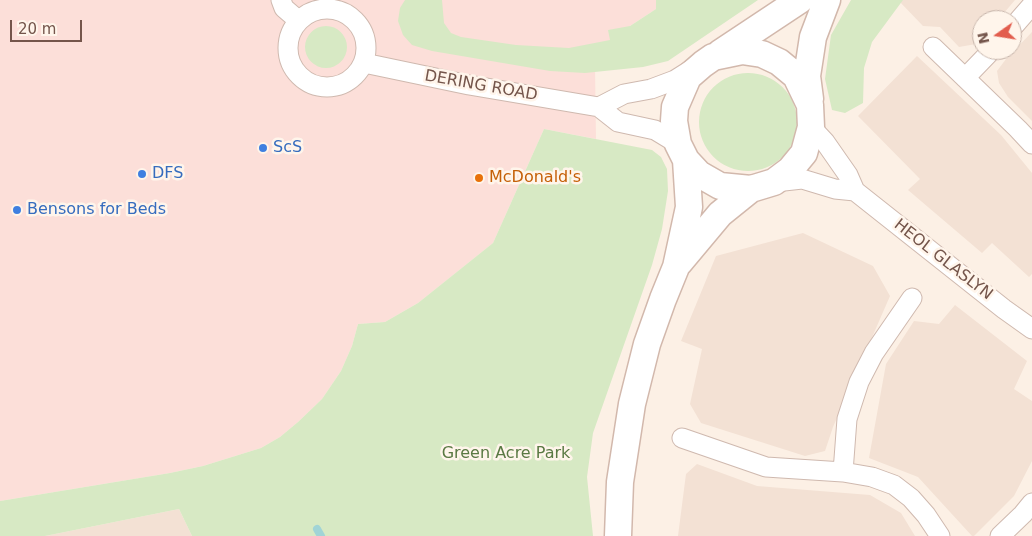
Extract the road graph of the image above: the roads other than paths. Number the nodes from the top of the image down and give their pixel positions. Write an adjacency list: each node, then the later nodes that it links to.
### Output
1 (281, 0): 6 (street)
2 (800, 0): 8 (street)
3 (827, 0): 13 (street)
4 (1032, 5): 5 (street)
5 (1022, 16)
6 (298, 20): 10 (street); 10 (street)
7 (933, 47): 11 (street)
8 (708, 60): 12 (street); 13 (street); 15 (street)
9 (982, 60): 11 (street)
10 (364, 63): 12 (street, DERING ROAD)
11 (965, 78): 14 (street)
12 (599, 107): 15 (street, DERING ROAD)
13 (811, 116): 16 (street); 17 (street, HEOL GLASLYN)
14 (1032, 144)
15 (682, 152): 16 (street); 18 (street)
16 (763, 185): 17 (street); 18 (street)
17 (855, 191): 20 (street, HEOL GLASLYN)
18 (676, 267): 24 (street)
19 (912, 298): 22 (street)
20 (1032, 329)
21 (682, 438): 22 (street)
22 (843, 472): 25 (street)
23 (1032, 503): 26 (street)
24 (618, 536)
25 (940, 536)
26 (1000, 536)

